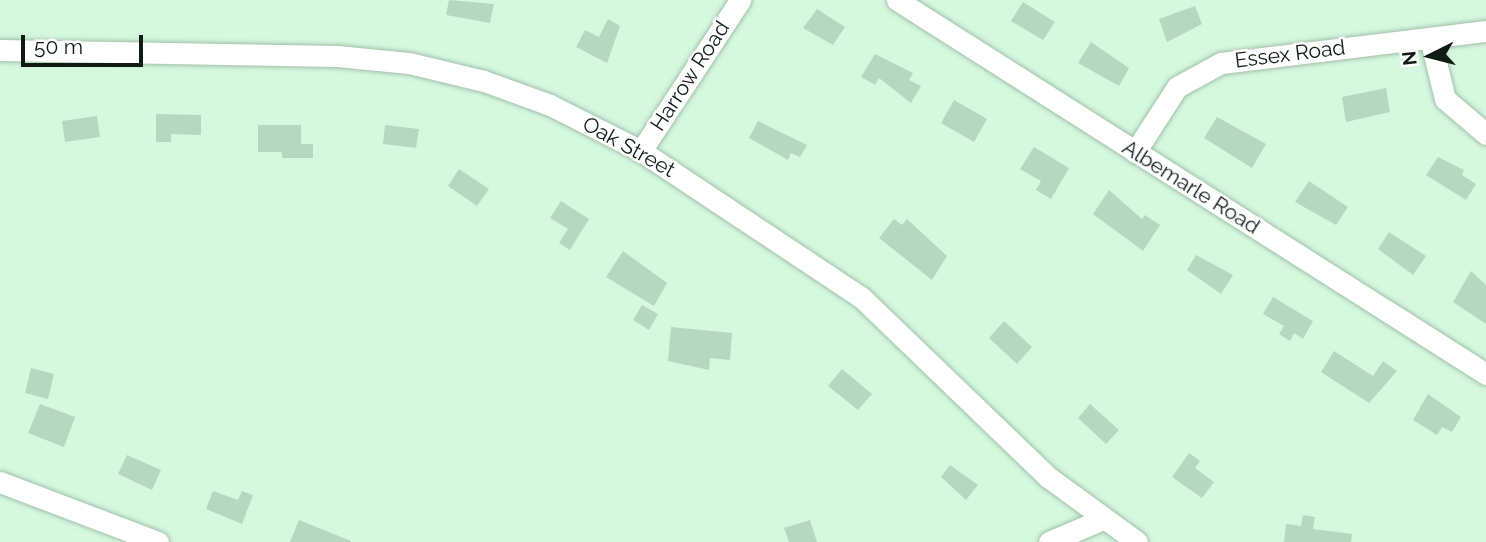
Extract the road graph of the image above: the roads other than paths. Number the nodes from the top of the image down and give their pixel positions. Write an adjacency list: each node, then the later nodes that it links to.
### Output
1 (740, 0): 7 (street, Harrow Road)
2 (897, 0): 8 (street, Albemarle Road)
3 (1486, 31): 4 (street, Essex Road)
4 (1430, 38): 6 (street); 8 (street, Essex Road)
5 (0, 50): 7 (street, Oak Street)
6 (1486, 134)
7 (641, 151): 11 (street, Oak Street)
8 (1135, 152): 9 (street, Albemarle Road)
9 (1486, 374)
10 (0, 482): 12 (street)
11 (1103, 519): 13 (street); 14 (street, Oak Street)
12 (158, 542)
13 (1049, 542)
14 (1136, 542)

